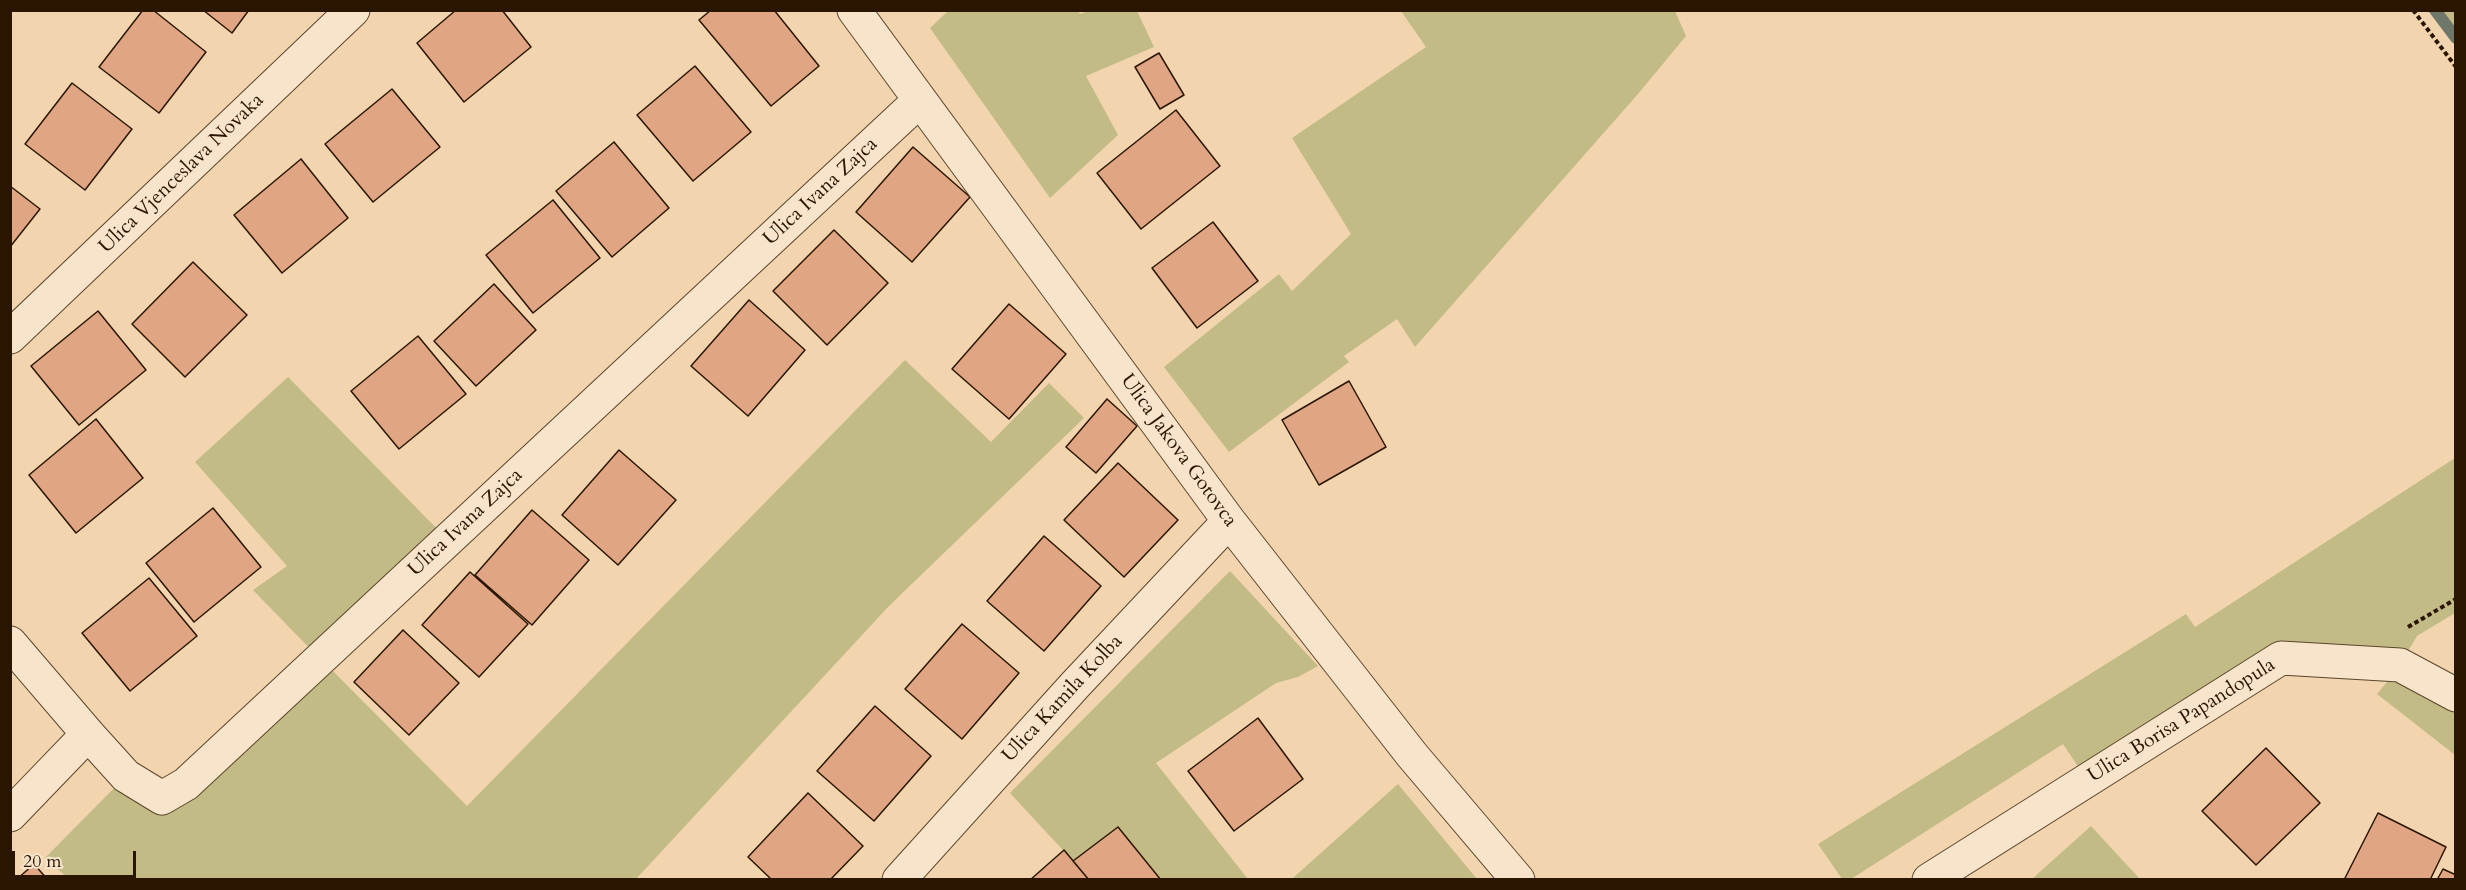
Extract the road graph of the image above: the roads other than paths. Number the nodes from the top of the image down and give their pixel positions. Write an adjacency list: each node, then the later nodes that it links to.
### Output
1 (353, 10): 4 (street, Ulica Vjenceslava Novaka)
2 (854, 10): 3 (street, Ulica Jakova Gotovca)
3 (920, 100): 5 (street, Ulica Jakova Gotovca); 8 (street, Ulica Ivana Zajca)
4 (10, 337)
5 (1229, 521): 10 (street, Ulica Kamila Kolba); 11 (street, Ulica Jakova Gotovca)
6 (10, 643): 8 (street)
7 (2456, 695): 12 (street, Ulica Borisa Papandopula)
8 (88, 734): 9 (street)
9 (10, 815)
10 (899, 879)
11 (1518, 879)
12 (1929, 879)

